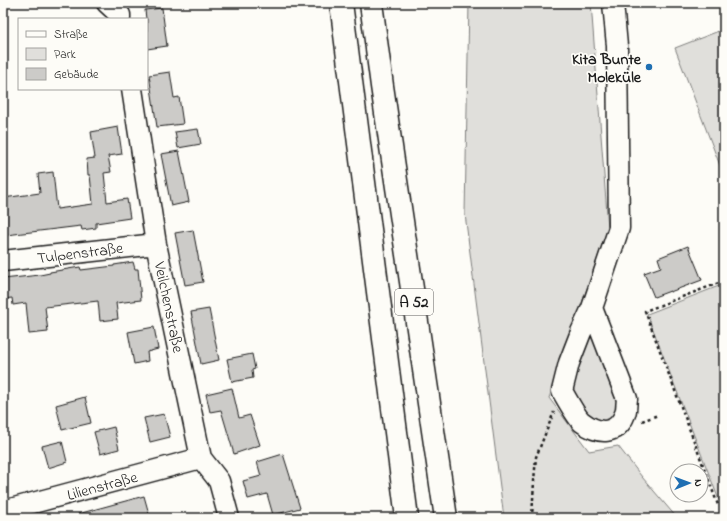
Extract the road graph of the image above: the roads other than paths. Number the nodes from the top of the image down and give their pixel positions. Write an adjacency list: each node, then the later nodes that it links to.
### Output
1 (108, 3): 5 (street)
2 (341, 3): 13 (highway, A 52)
3 (372, 3): 14 (highway, A 52)
4 (613, 3): 9 (street)
5 (120, 18)
6 (132, 90): 7 (street, Veilchenstraße)
7 (156, 244): 8 (street, Tulpenstraße); 10 (street, Veilchenstraße)
8 (3, 261)
9 (592, 308): 9 (street)
10 (201, 458): 11 (street, Lilienstraße); 12 (street, Veilchenstraße)
11 (3, 512)
12 (229, 518)
13 (407, 518)
14 (446, 518)

